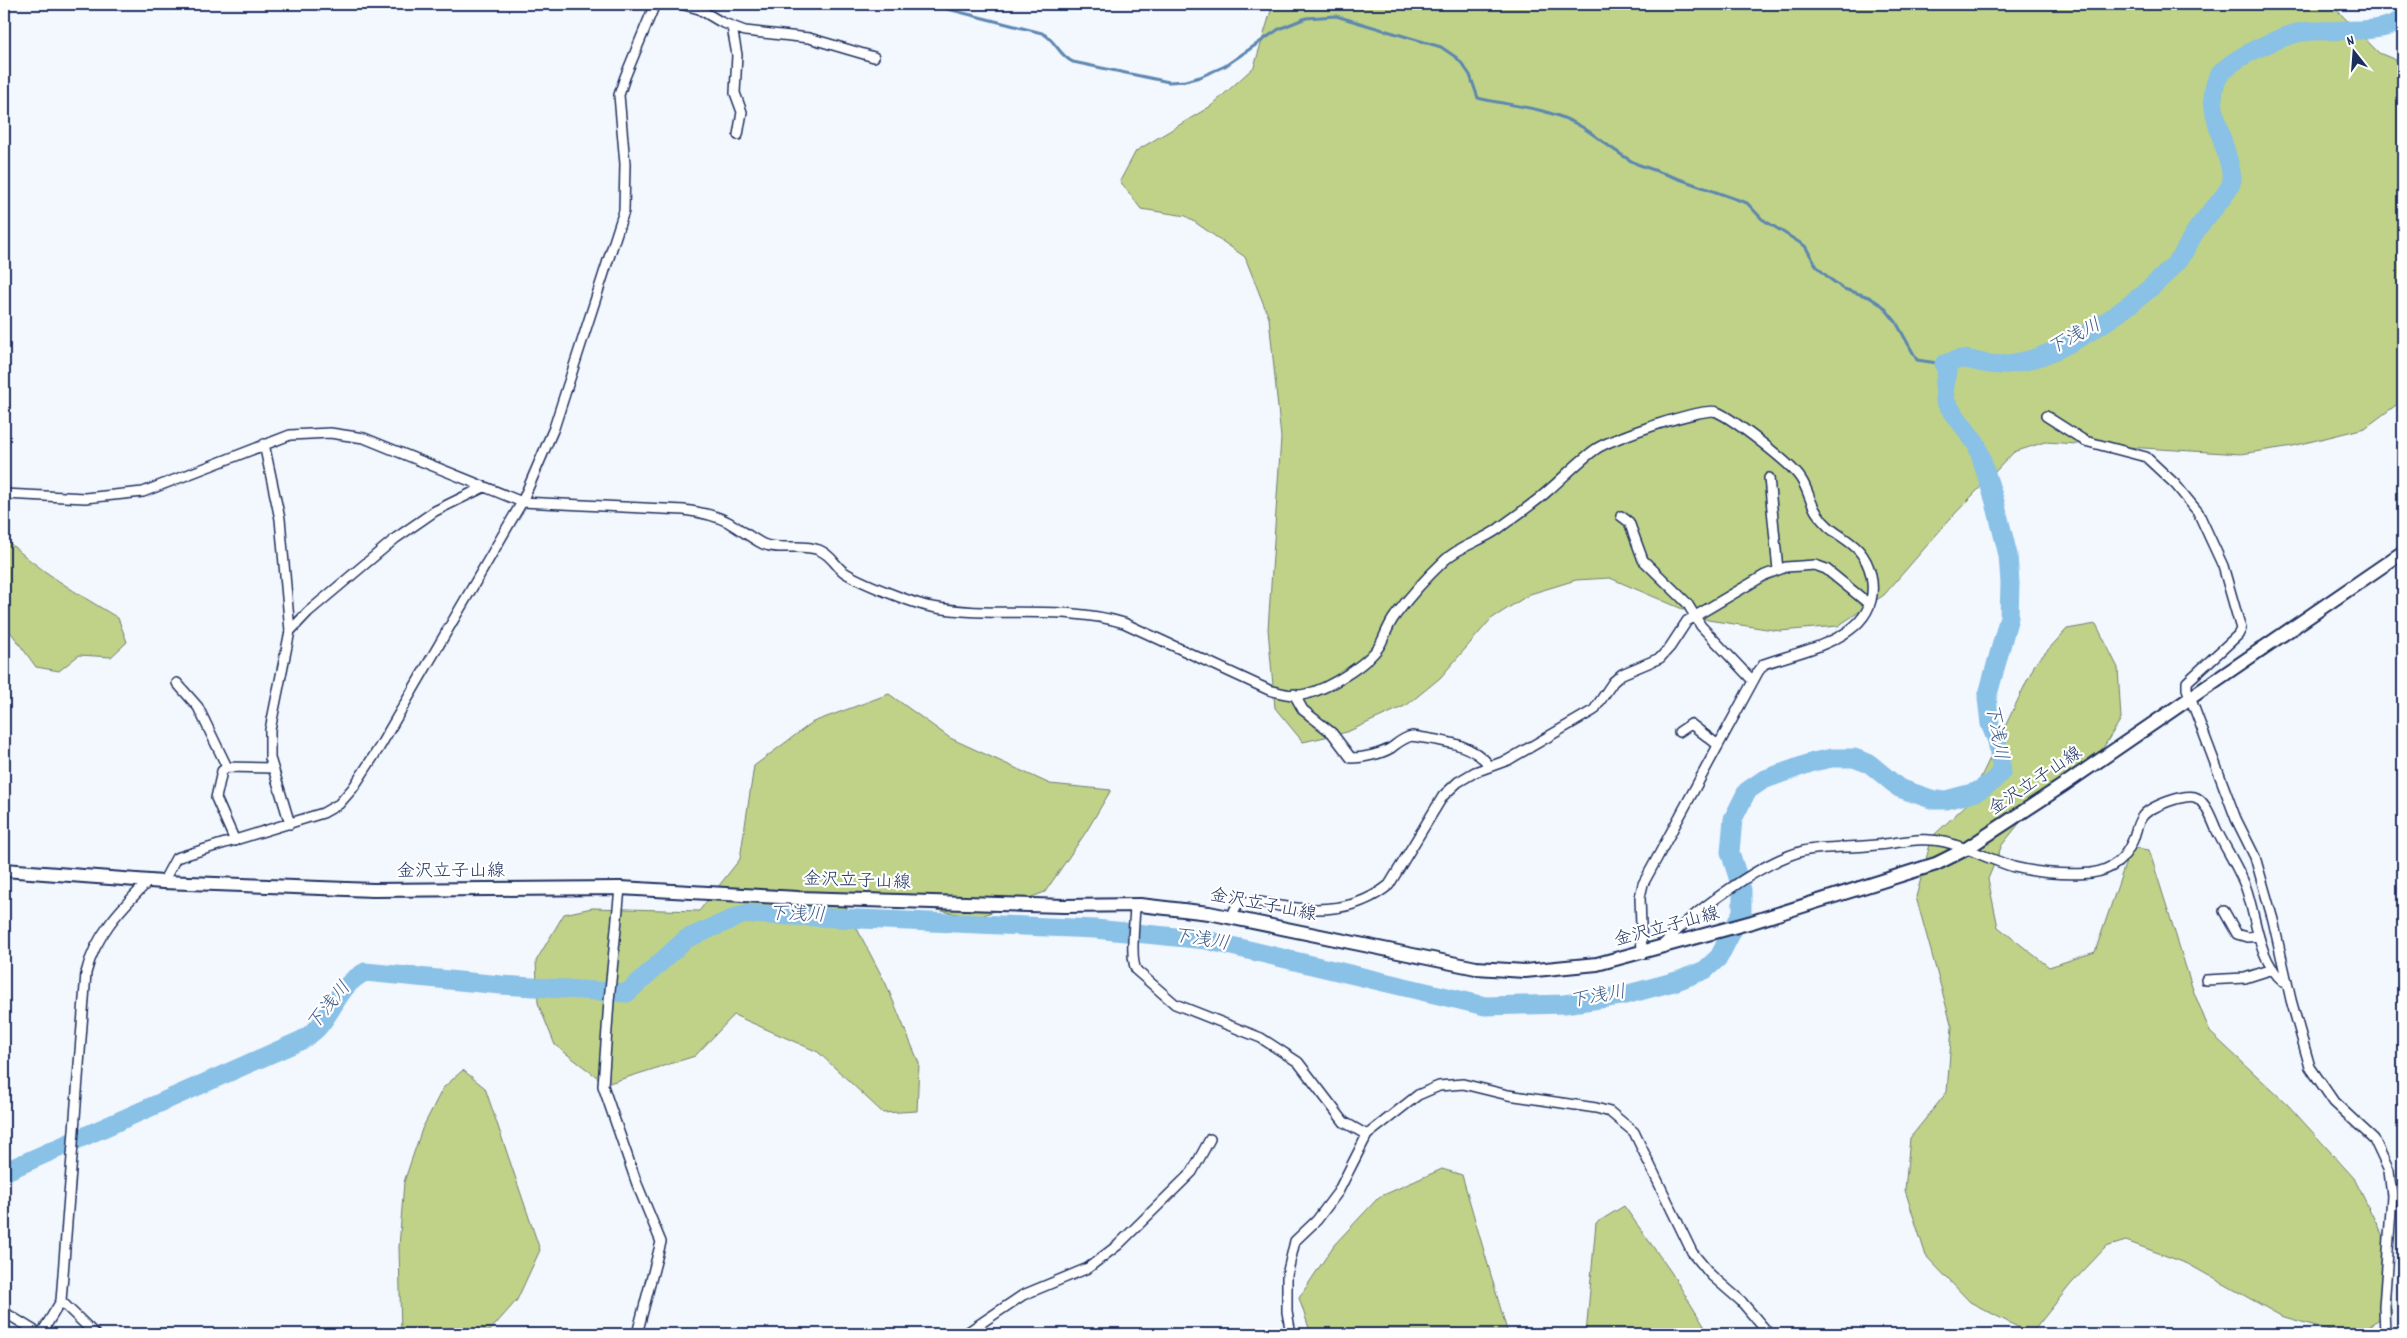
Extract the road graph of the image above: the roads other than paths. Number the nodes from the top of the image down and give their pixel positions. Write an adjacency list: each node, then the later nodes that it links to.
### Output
1 (656, 4): 11 (street)
2 (681, 4): 3 (street)
3 (732, 27): 4 (street); 5 (street)
4 (874, 57)
5 (738, 135)
6 (2046, 416): 21 (street)
7 (264, 444): 9 (street); 10 (street); 17 (street)
8 (1769, 478): 14 (street)
9 (484, 487): 11 (street); 17 (street)
10 (4, 494)
11 (522, 502): 20 (street); 27 (street)
12 (1621, 516): 16 (street)
13 (2403, 552): 21 (street, 金沢立子山線)
14 (1778, 570): 15 (street); 16 (street)
15 (1869, 604): 18 (street); 20 (street)
16 (1695, 616): 18 (street); 24 (street)
17 (290, 631): 26 (street)
18 (1753, 682): 23 (street)
19 (177, 683): 25 (street)
20 (1294, 694): 24 (street)
21 (2190, 698): 29 (street, 金沢立子山線); 42 (street)
22 (1679, 732): 23 (street)
23 (1718, 745): 39 (street)
24 (1490, 766): 36 (street)
25 (227, 767): 26 (street); 28 (street)
26 (273, 768): 27 (street)
27 (290, 824): 28 (street)
28 (235, 841): 32 (street)
29 (1966, 849): 37 (street); 38 (street, 金沢立子山線); 38 (street)
30 (4, 870): 31 (street, 金沢立子山線)
31 (149, 881): 32 (street, 金沢立子山線); 45 (street)
32 (163, 882): 33 (street, 金沢立子山線)
33 (620, 888): 34 (street, 金沢立子山線); 49 (street)
34 (1136, 905): 36 (street, 金沢立子山線); 43 (street)
35 (2224, 911): 37 (street)
36 (1232, 917): 39 (street, 金沢立子山線)
37 (2258, 936): 40 (street)
38 (1660, 948): 39 (street, 金沢立子山線)
39 (1642, 954)
40 (2273, 969): 41 (street); 42 (street)
41 (2206, 980)
42 (2286, 981): 53 (street)
43 (1367, 1135): 51 (street); 52 (street)
44 (1210, 1139): 50 (street)
45 (61, 1301): 47 (street); 48 (street)
46 (4, 1312): 47 (street)
47 (41, 1334)
48 (95, 1334)
49 (637, 1334)
50 (965, 1334)
51 (1291, 1334)
52 (1768, 1334)
53 (2385, 1334)

